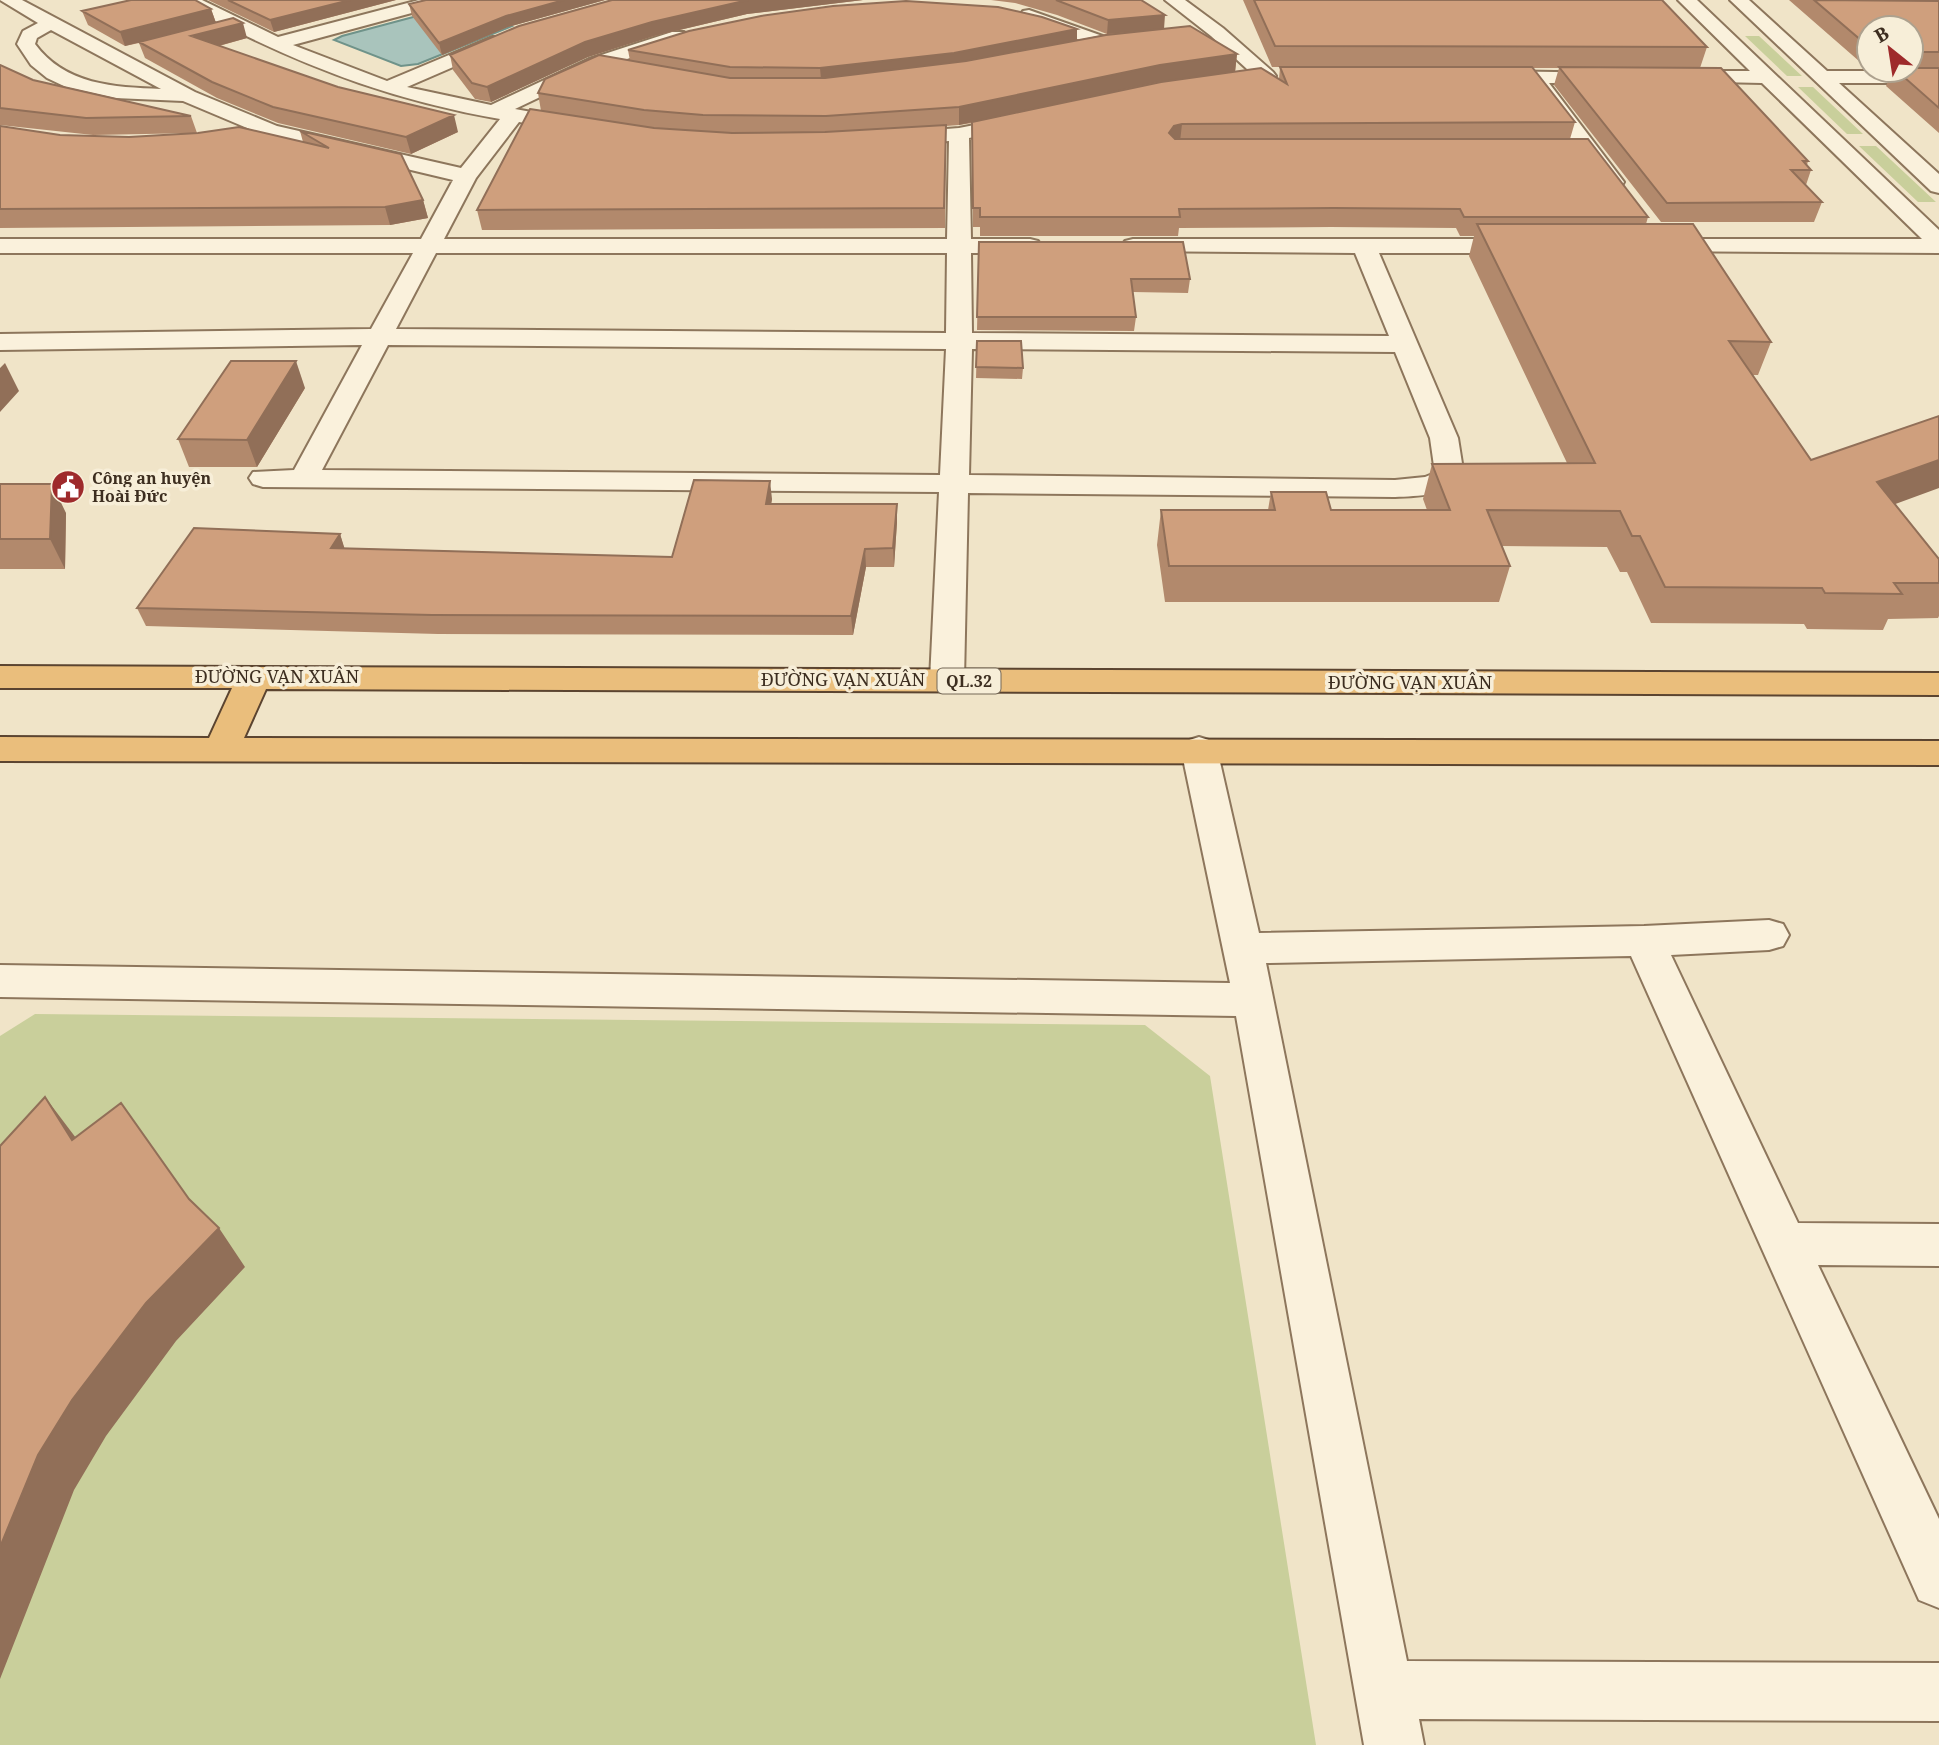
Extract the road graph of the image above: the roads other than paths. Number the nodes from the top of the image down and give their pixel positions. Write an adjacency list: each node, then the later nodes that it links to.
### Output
1 (9, 0): 8 (street)
2 (188, 0): 9 (street)
3 (439, 0): 15 (street)
4 (1174, 0): 11 (street)
5 (1687, 0): 27 (street)
6 (1739, 0): 28 (street)
7 (1016, 12): 17 (street)
8 (51, 23): 18 (street); 32 (street)
9 (240, 25): 10 (street); 15 (street)
10 (215, 32)
11 (1217, 32): 14 (street); 21 (street)
12 (694, 33): 19 (street)
13 (515, 34): 31 (street)
14 (1192, 35)
15 (278, 43): 31 (street)
16 (141, 51): 18 (street)
17 (1045, 56)
18 (117, 57): 32 (street)
19 (596, 63): 20 (street); 33 (street)
20 (634, 71)
21 (1266, 76): 22 (street); 30 (street)
22 (1292, 76)
23 (1468, 77): 24 (street)
24 (1535, 77): 25 (street); 40 (street)
25 (1629, 77)
26 (1656, 77): 27 (street)
27 (1765, 77): 46 (street)
28 (1821, 77): 29 (street); 43 (street)
29 (1939, 77)
30 (1238, 80)
31 (390, 87): 33 (street)
32 (188, 96): 36 (street)
33 (503, 114): 35 (street); 42 (street)
34 (1044, 117): 37 (street)
35 (598, 129)
36 (271, 131): 38 (street); 42 (street)
37 (958, 134): 39 (street); 49 (street)
38 (237, 137)
39 (869, 141)
40 (1589, 149): 41 (street); 44 (street)
41 (1565, 150)
42 (466, 176): 48 (street)
43 (1939, 186)
44 (1623, 196)
45 (1646, 225): 54 (street)
46 (1939, 244): 54 (street)
47 (0, 246): 48 (street)
48 (428, 246): 49 (street); 56 (street)
49 (960, 246): 50 (street); 57 (street)
50 (1059, 246)
51 (1115, 246): 55 (street)
52 (1545, 246): 55 (street)
53 (1626, 246): 54 (street)
54 (1664, 246)
55 (1364, 247): 59 (street)
56 (378, 337): 57 (street); 58 (street); 61 (street)
57 (959, 340): 59 (street); 62 (street)
58 (0, 342)
59 (1404, 344): 62 (street)
60 (263, 478): 61 (street)
61 (303, 479): 62 (street)
62 (954, 483): 65 (street)
63 (0, 677): 64 (highway, ĐƯỜNG VẠN XUÂN / QL.32)
64 (254, 677): 65 (highway, ĐƯỜNG VẠN XUÂN / QL.32); 68 (highway)
65 (947, 680): 66 (highway, ĐƯỜNG VẠN XUÂN / QL.32)
66 (1939, 684)
67 (0, 749): 68 (highway)
68 (221, 749): 69 (highway)
69 (1199, 749): 70 (highway); 73 (street)
70 (1939, 752)
71 (1769, 935): 72 (street)
72 (1644, 941): 73 (street); 76 (street)
73 (1242, 948): 75 (street)
74 (0, 981): 75 (street)
75 (1254, 1000): 79 (street)
76 (1784, 1244): 77 (street); 78 (street)
77 (1939, 1245)
78 (1939, 1580)
79 (1384, 1689): 80 (street); 81 (street)
80 (1939, 1692)
81 (1394, 1745)

